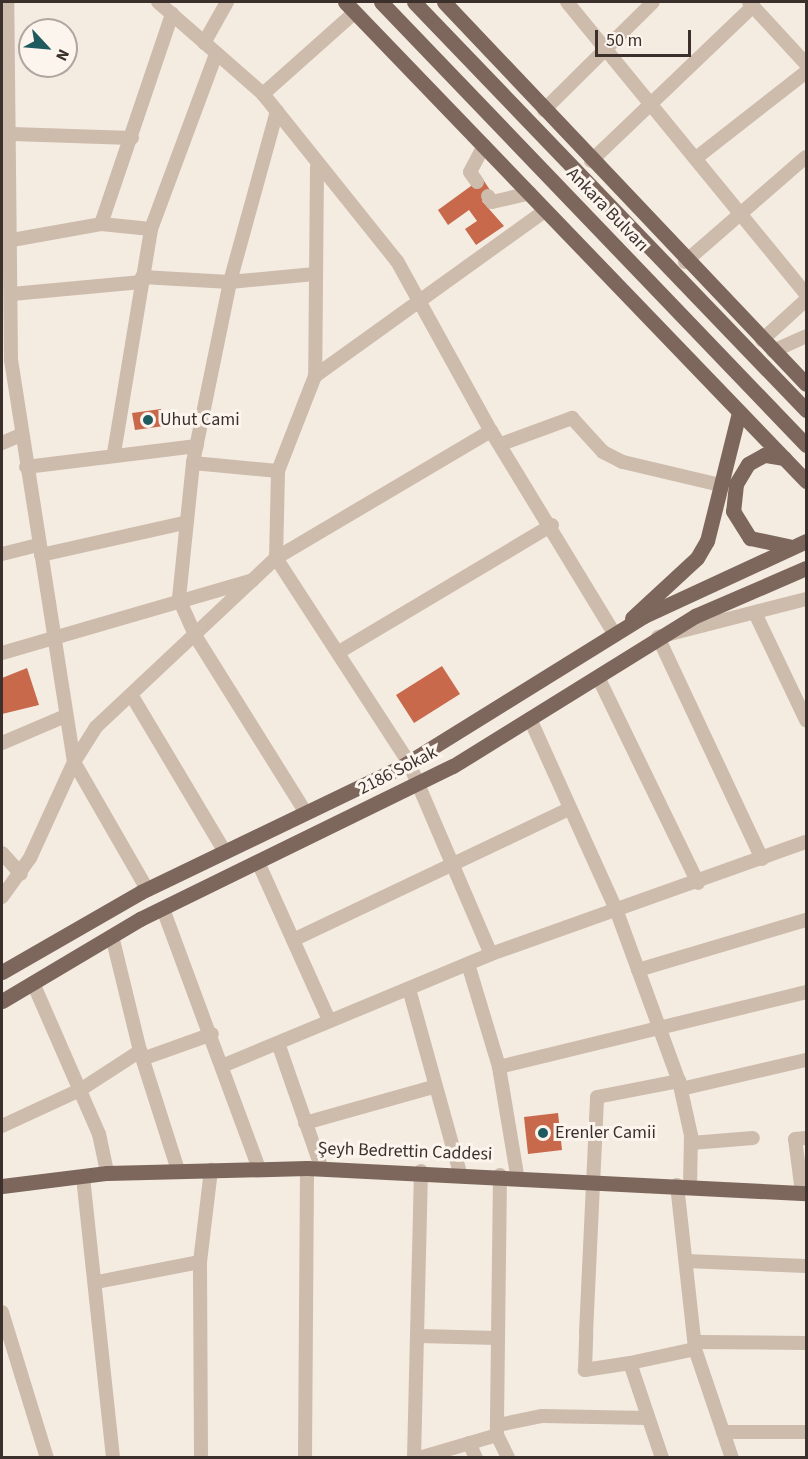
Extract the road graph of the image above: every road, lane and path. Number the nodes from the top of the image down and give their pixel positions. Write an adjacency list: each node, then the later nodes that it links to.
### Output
1 (7, 2): 15 (street)
2 (158, 2): 11 (street)
3 (226, 2): 12 (street)
4 (381, 2): 56 (main road, Ankara Bulvarı)
5 (414, 2): 50 (main road, Ankara Bulvarı)
6 (444, 2): 19 (main road)
7 (567, 2): 13 (street)
8 (653, 2): 13 (street)
9 (751, 4): 16 (street); 18 (street)
10 (350, 7): 17 (street); 23 (main road)
11 (172, 14): 12 (street); 22 (street)
12 (204, 43): 14 (street)
13 (609, 48): 18 (street); 19 (street)
14 (216, 54): 17 (street); 34 (street)
15 (6, 57): 21 (street)
16 (806, 65): 25 (street)
17 (263, 94): 20 (street)
18 (654, 103): 25 (street); 26 (street)
19 (544, 110): 26 (main road)
20 (277, 111): 27 (street); 39 (street)
21 (12, 134): 22 (street); 35 (street)
22 (132, 138): 33 (street)
23 (484, 146): 28 (street); 29 (main road)
24 (807, 157): 32 (street)
25 (696, 158): 32 (street)
26 (591, 161): 36 (main road)
27 (317, 168): 37 (street); 42 (street)
28 (477, 182)
29 (530, 193): 30 (street); 31 (main road)
30 (488, 196)
31 (546, 210): 42 (street); 51 (main road)
32 (739, 215): 36 (street); 41 (street)
33 (101, 224): 34 (street); 35 (street)
34 (150, 229): 38 (street)
35 (9, 247): 40 (street)
36 (685, 262): 45 (main road)
37 (315, 274): 39 (street); 48 (street)
38 (142, 280): 39 (street); 40 (street); 58 (street)
39 (230, 282): 57 (street)
40 (12, 294): 47 (street)
41 (807, 294)
42 (423, 300): 48 (street); 52 (street)
43 (807, 300): 45 (street)
44 (807, 336): 46 (street)
45 (762, 340): 46 (main road)
46 (773, 351): 49 (main road)
47 (6, 363): 53 (street)
48 (315, 376): 62 (street)
49 (807, 384)
50 (807, 410)
51 (739, 413): 59 (main road); 64 (main road)
52 (491, 431): 55 (street); 70 (street)
53 (21, 435): 54 (street); 61 (street)
54 (2, 443)
55 (501, 444): 64 (street); 66 (street)
56 (807, 445)
57 (197, 446): 58 (street); 60 (street)
58 (114, 453): 61 (street)
59 (784, 458): 63 (main road); 67 (main road)
60 (193, 463): 62 (street); 65 (street)
61 (26, 467): 68 (street)
62 (278, 471): 70 (street)
63 (807, 481)
64 (720, 485): 77 (main road)
65 (184, 523): 68 (street); 73 (street)
66 (552, 525): 77 (street); 80 (street)
67 (801, 543): 77 (main road, 2186 Sokak)
68 (39, 550): 69 (street); 76 (street)
69 (2, 554)
70 (276, 558): 72 (street); 80 (street)
71 (807, 568): 79 (main road, 2186 Sokak)
72 (253, 580): 73 (street); 78 (street)
73 (179, 598): 76 (street); 78 (street)
74 (807, 598): 75 (street)
75 (755, 612): 79 (street); 86 (street)
76 (54, 635): 81 (street); 84 (street)
77 (615, 635): 89 (main road, 2186 Sokak)
78 (196, 637): 83 (street); 92 (street)
79 (658, 637): 82 (main road, 2186 Sokak); 96 (street)
80 (339, 652): 89 (street)
81 (2, 653)
82 (598, 677): 85 (main road, 2186 Sokak); 100 (street)
83 (132, 696): 88 (street); 94 (street)
84 (63, 717): 87 (street); 88 (street)
85 (531, 719): 90 (main road, 2186 Sokak); 91 (street)
86 (807, 720)
87 (2, 743)
88 (74, 762): 99 (street); 101 (street)
89 (409, 763): 90 (street); 92 (main road, 2186 Sokak)
90 (419, 783): 97 (main road, 2186 Sokak); 98 (street)
91 (569, 809): 98 (street); 104 (street)
92 (306, 813): 94 (main road, 2186 Sokak)
93 (807, 842): 96 (street)
94 (225, 852): 101 (main road, 2186 Sokak)
95 (2, 853): 99 (street)
96 (762, 859): 100 (street)
97 (258, 862): 103 (main road, 2186 Sokak); 107 (street)
98 (451, 863): 107 (street); 108 (street)
99 (21, 874): 102 (street)
100 (698, 883): 104 (street)
101 (147, 889): 111 (main road, 2186 Sokak)
102 (2, 897)
103 (163, 909): 106 (main road, 2186 Sokak); 118 (street)
104 (617, 912): 108 (street); 110 (street)
105 (807, 920): 110 (street)
106 (112, 936): 112 (main road, 2186 Sokak); 120 (street)
107 (293, 940): 116 (street)
108 (491, 954): 109 (street)
109 (468, 964): 113 (street); 123 (street)
110 (638, 969): 117 (street)
111 (2, 972)
112 (33, 983): 115 (main road, 2186 Sokak); 126 (street)
113 (409, 989): 116 (street); 125 (street)
114 (807, 992): 117 (street)
115 (2, 1001)
116 (329, 1020): 119 (street)
117 (657, 1032): 123 (street); 124 (street)
118 (212, 1034): 120 (street); 122 (street)
119 (279, 1043): 122 (street); 127 (street)
120 (143, 1054): 126 (street); 134 (street)
121 (807, 1060): 124 (street)
122 (222, 1066): 132 (street)
123 (500, 1067): 140 (street)
124 (680, 1085): 131 (street); 142 (street)
125 (433, 1087): 127 (street); 138 (street)
126 (80, 1090): 128 (street); 137 (street)
127 (305, 1123): 133 (street)
128 (2, 1126)
129 (753, 1138): 131 (street)
130 (807, 1138): 145 (street)
131 (691, 1143): 144 (street)
132 (259, 1168): 133 (main road, Şeyh Bedrettin Caddesi); 135 (main road, Şeyh Bedrettin Caddesi)
133 (315, 1168): 136 (main road, Şeyh Bedrettin Caddesi); 164 (street)
134 (178, 1170): 135 (main road, Şeyh Bedrettin Caddesi); 137 (main road, Şeyh Bedrettin Caddesi)
135 (211, 1170): 147 (street)
136 (421, 1171): 138 (main road, Şeyh Bedrettin Caddesi); 151 (street)
137 (107, 1173): 141 (main road, Şeyh Bedrettin Caddesi)
138 (460, 1173): 139 (main road, Şeyh Bedrettin Caddesi)
139 (500, 1175): 140 (main road, Şeyh Bedrettin Caddesi); 152 (street)
140 (517, 1175): 142 (main road, Şeyh Bedrettin Caddesi)
141 (83, 1177): 143 (main road, Şeyh Bedrettin Caddesi); 149 (street)
142 (595, 1180): 144 (main road, Şeyh Bedrettin Caddesi); 155 (street)
143 (2, 1186)
144 (684, 1186): 145 (main road, Şeyh Bedrettin Caddesi); 146 (street)
145 (804, 1192)
146 (686, 1261): 148 (street); 154 (street)
147 (200, 1262): 149 (street); 163 (street)
148 (807, 1266)
149 (97, 1282): 162 (street)
150 (2, 1312): 161 (street)
151 (418, 1336): 152 (street); 165 (street)
152 (496, 1338): 157 (street)
153 (807, 1342): 154 (street)
154 (696, 1346): 155 (street); 158 (street)
155 (630, 1363): 156 (street)
156 (648, 1418): 157 (street); 169 (street)
157 (497, 1430): 160 (street); 168 (street)
158 (723, 1432): 159 (street); 170 (street)
159 (807, 1432)
160 (469, 1443): 166 (street); 167 (street)
161 (47, 1458)
162 (113, 1458)
163 (201, 1458)
164 (305, 1458)
165 (414, 1458)
166 (419, 1458)
167 (476, 1458)
168 (508, 1458)
169 (662, 1458)
170 (732, 1458)

